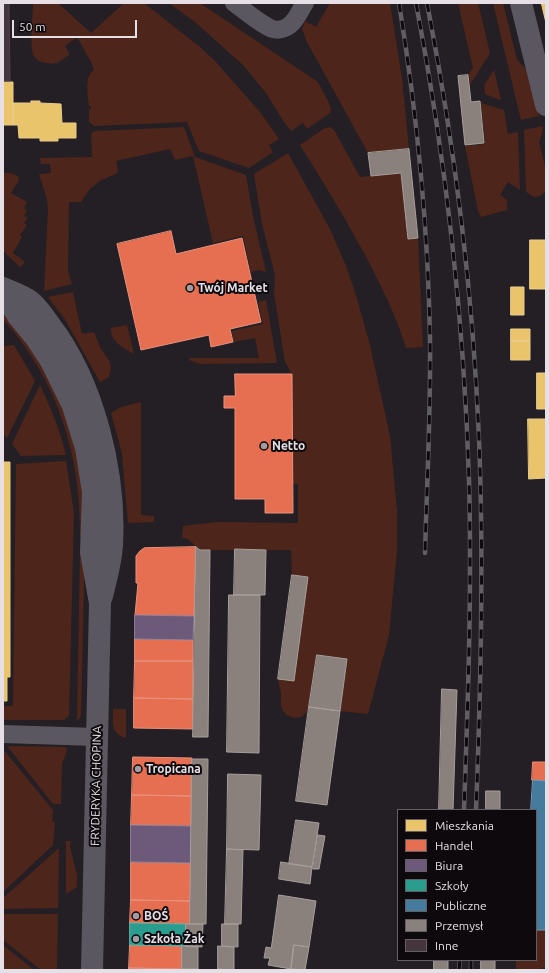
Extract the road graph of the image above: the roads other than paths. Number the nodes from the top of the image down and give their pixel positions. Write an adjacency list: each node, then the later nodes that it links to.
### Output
1 (234, 3): 2 (street)
2 (304, 3)
3 (521, 3): 4 (street)
4 (545, 95)
5 (3, 289): 7 (street, FRYDERYKA CHOPINA)
6 (3, 734): 7 (street)
7 (96, 737): 8 (street, FRYDERYKA CHOPINA)
8 (92, 970)

